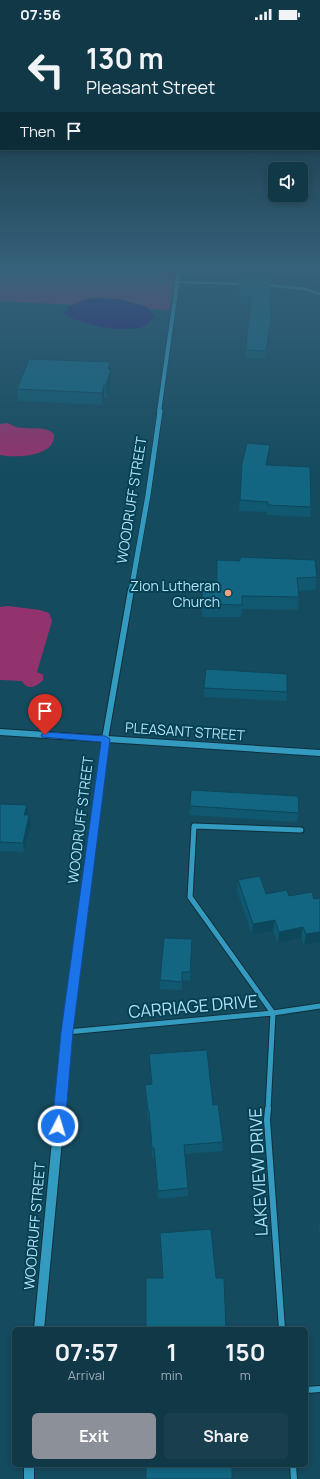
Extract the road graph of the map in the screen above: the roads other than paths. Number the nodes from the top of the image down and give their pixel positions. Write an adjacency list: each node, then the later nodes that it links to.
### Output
1 (170, 338): 3 (street, WOODRUFF STREET)
2 (0, 732): 3 (street, PLEASANT STREET)
3 (105, 739): 4 (street, PLEASANT STREET); 8 (street, WOODRUFF STREET)
4 (320, 753)
5 (301, 830): 7 (street)
6 (320, 1006): 7 (street, CARRIAGE DRIVE)
7 (273, 1013): 8 (street, CARRIAGE DRIVE); 10 (street, LAKEVIEW DRIVE)
8 (67, 1032): 9 (street, WOODRUFF STREET)
9 (39, 1327)
10 (282, 1327)
11 (320, 1389): 12 (street)
12 (308, 1390)
13 (29, 1467): 15 (street)
14 (293, 1467): 16 (street)
15 (29, 1479)
16 (294, 1479)

